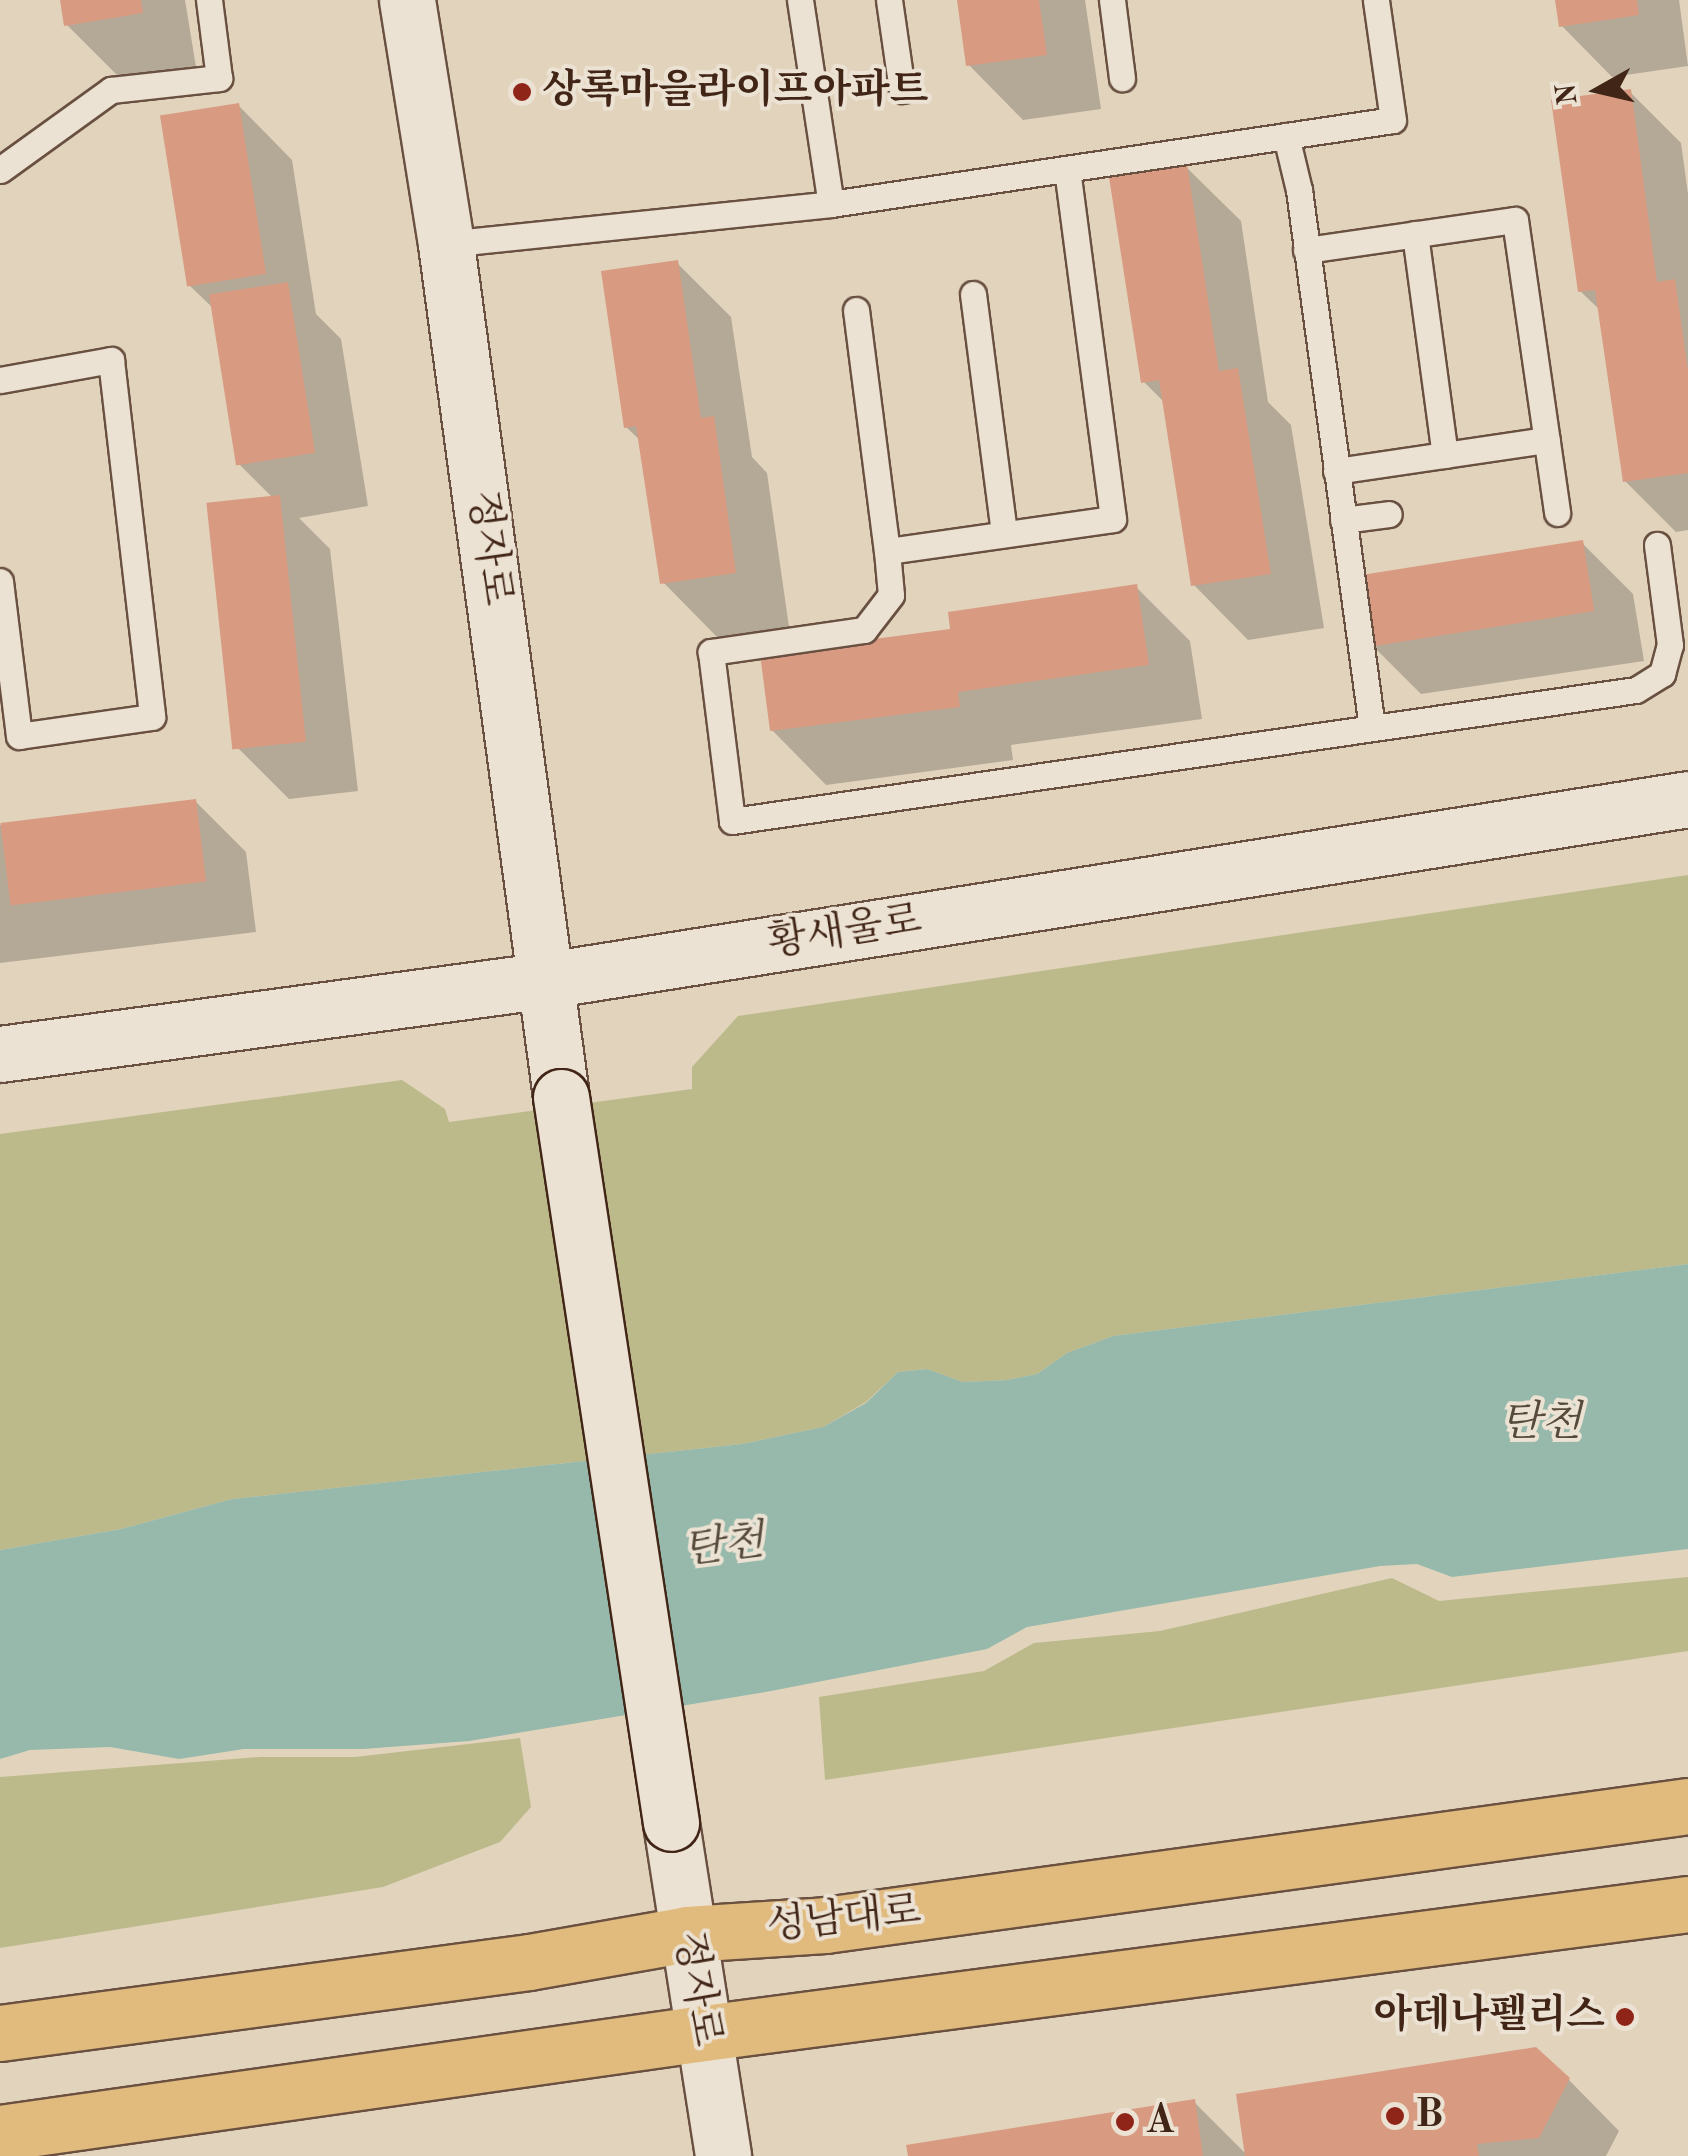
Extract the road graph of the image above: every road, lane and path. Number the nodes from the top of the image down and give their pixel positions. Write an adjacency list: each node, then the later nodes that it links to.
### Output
1 (210, 0): 11 (lane)
2 (408, 0): 14 (street, 정자로)
3 (800, 0): 12 (lane)
4 (889, 0): 8 (lane)
5 (1112, 0): 7 (lane)
6 (1376, 0): 9 (lane)
7 (1122, 78)
8 (902, 90)
9 (1286, 136): 10 (lane); 15 (lane)
10 (1067, 169): 12 (lane); 25 (lane)
11 (0, 170)
12 (831, 204): 14 (lane)
13 (1415, 234): 15 (lane); 19 (lane); 20 (lane)
14 (446, 244): 31 (street, 정자로)
15 (1306, 250): 21 (lane)
16 (973, 294): 25 (lane)
17 (856, 310): 27 (lane)
18 (0, 380): 28 (lane)
19 (1547, 440): 20 (lane); 22 (lane)
20 (1445, 455): 21 (lane)
21 (1336, 471): 24 (lane)
22 (1558, 513)
23 (1390, 514): 24 (lane)
24 (1344, 520): 29 (lane)
25 (1004, 534): 27 (lane)
26 (1657, 544): 29 (lane)
27 (887, 551): 29 (lane)
28 (0, 581)
29 (1372, 728)
30 (1688, 799): 31 (street, 황새울로)
31 (547, 980): 32 (street, 황새울로); 35 (street, 정자로, bridge)
32 (0, 1054)
33 (1688, 1806): 35 (main road, 성남대로)
34 (1688, 1904): 36 (main road)
35 (687, 1934): 36 (street, 정자로); 37 (main road, 성남대로)
36 (704, 2032): 38 (main road); 39 (street, 정자로)
37 (0, 2033)
38 (0, 2133)
39 (723, 2156)

